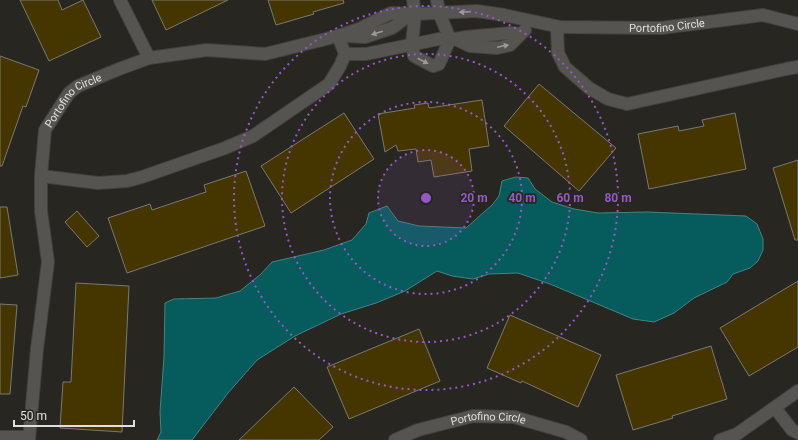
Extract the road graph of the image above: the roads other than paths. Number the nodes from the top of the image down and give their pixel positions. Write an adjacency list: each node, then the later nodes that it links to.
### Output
1 (120, 0): 13 (street)
2 (413, 0): 5 (street)
3 (438, 0): 4 (street)
4 (439, 13): 5 (street, Portofino Circle); 6 (street, Portofino Circle, one-way to 4); 10 (street)
5 (413, 14): 9 (street, Portofino Circle, one-way to 9); 11 (street)
6 (535, 22): 8 (street, Portofino Circle); 10 (street, one-way to 6)
7 (798, 24): 8 (street, Portofino Circle)
8 (556, 27): 14 (street)
9 (338, 36): 12 (street); 13 (street, Portofino Circle)
10 (453, 39): 11 (street); 11 (street, one-way to 10)
11 (412, 44): 12 (street)
12 (345, 54): 15 (street)
13 (149, 58): 15 (street, Portofino Circle)
14 (798, 67)
15 (41, 176): 20 (street, Portofino Circle)
16 (798, 391): 17 (street)
17 (774, 408): 18 (street); 23 (street)
18 (798, 433)
19 (0, 437): 20 (street)
20 (29, 439)
21 (395, 440): 22 (street, Portofino Circle)
22 (581, 440)
23 (720, 440)

